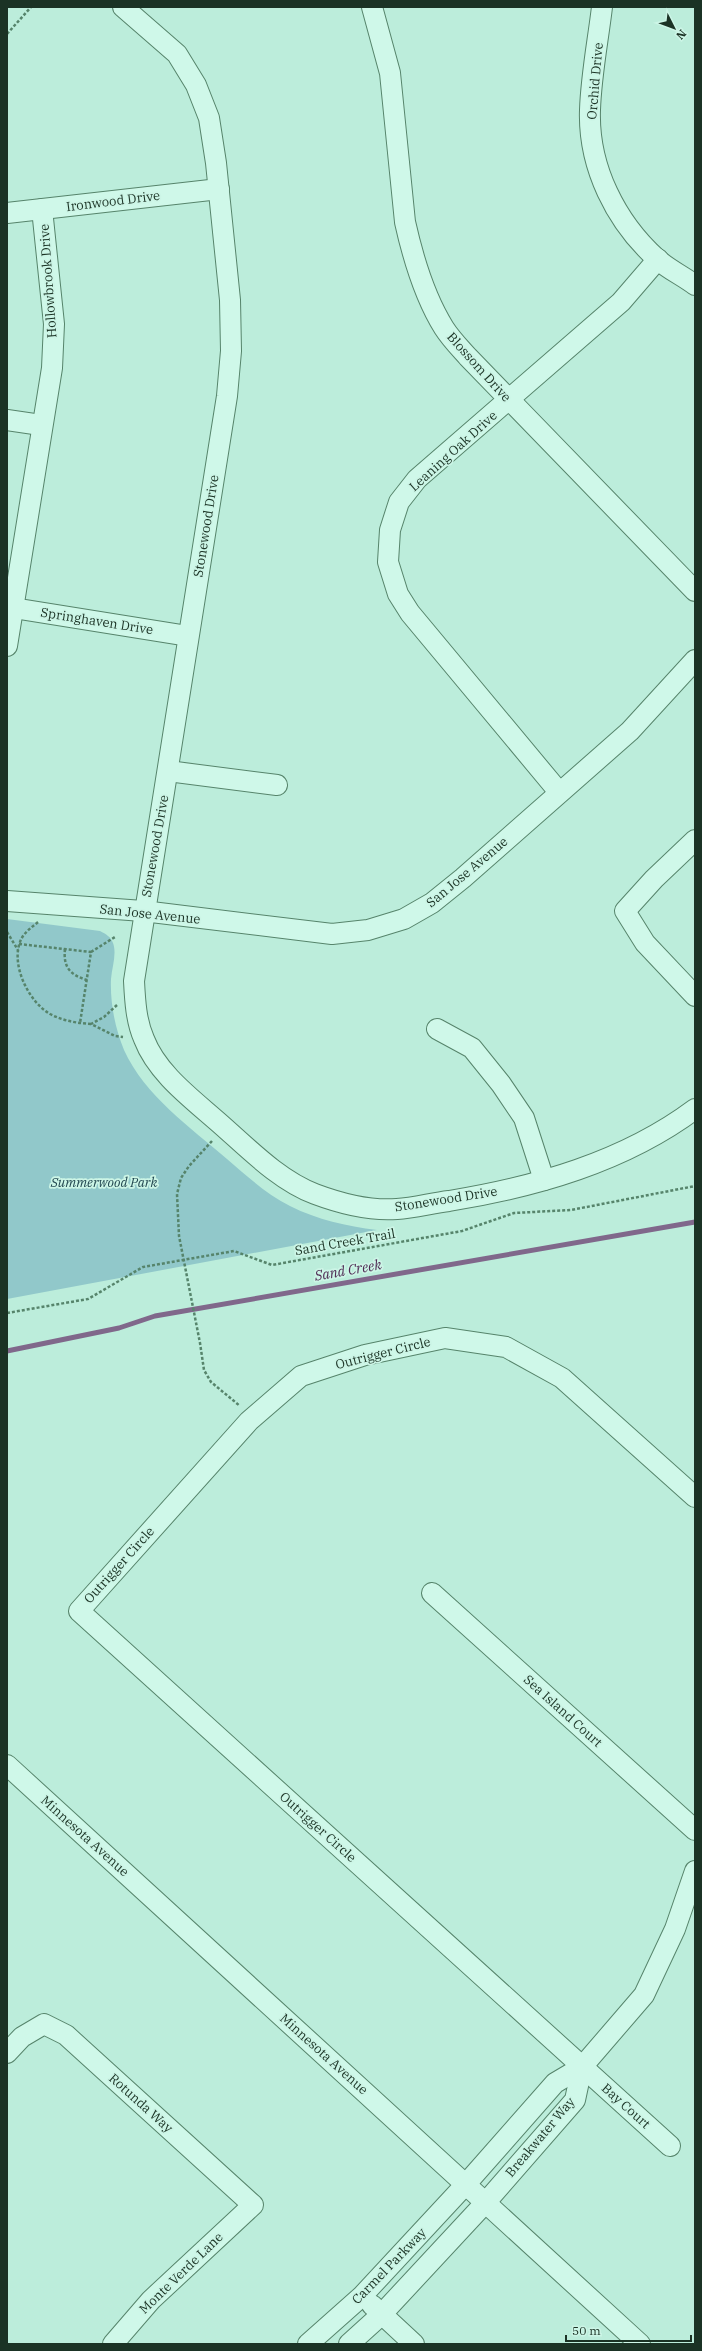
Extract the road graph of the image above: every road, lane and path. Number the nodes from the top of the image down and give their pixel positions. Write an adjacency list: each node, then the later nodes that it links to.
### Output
1 (31, 7): 5 (path)
2 (123, 7): 6 (street, Stonewood Drive)
3 (372, 7): 11 (street, Blossom Drive)
4 (602, 7): 9 (street, Orchid Drive)
5 (7, 34)
6 (219, 189): 7 (street, Ironwood Drive); 16 (street, Stonewood Drive)
7 (42, 209): 8 (street, Ironwood Drive); 13 (street, Hollowbrook Drive)
8 (7, 212)
9 (658, 260): 10 (street, Orchid Drive); 11 (street, Leaning Oak Drive)
10 (695, 285)
11 (509, 400): 14 (street, Blossom Drive); 21 (street, Leaning Oak Drive)
12 (7, 420): 13 (street)
13 (41, 425): 15 (street, Hollowbrook Drive)
14 (695, 591)
15 (10, 607): 16 (street, Springhaven Drive); 17 (street, Hollowbrook Drive)
16 (188, 636): 19 (street, Stonewood Drive)
17 (7, 646)
18 (695, 660): 21 (street, San Jose Avenue)
19 (168, 771): 20 (street); 24 (street, Stonewood Drive)
20 (278, 785)
21 (559, 792): 24 (street, San Jose Avenue)
22 (695, 840): 33 (street)
23 (7, 901): 24 (street, San Jose Avenue)
24 (143, 911): 41 (street, Stonewood Drive)
25 (40, 920): 28 (path)
26 (7, 932): 30 (path)
27 (115, 937): 31 (path)
28 (19, 944): 29 (path); 30 (path)
29 (65, 949): 31 (path); 32 (path)
30 (18, 950): 35 (path)
31 (91, 952): 32 (path)
32 (87, 980): 35 (path)
33 (695, 996)
34 (117, 1004): 36 (path)
35 (80, 1023): 36 (path)
36 (91, 1024): 38 (path)
37 (437, 1029): 41 (street)
38 (126, 1037)
39 (695, 1109): 41 (street, Stonewood Drive)
40 (212, 1141): 43 (path)
41 (544, 1180)
42 (695, 1186): 43 (path, Sand Creek Trail)
43 (184, 1259): 44 (path, Sand Creek Trail); 45 (path)
44 (7, 1313)
45 (254, 1418): 46 (street, Outrigger Circle); 52 (street, Outrigger Circle)
46 (692, 1488)
47 (432, 1593): 49 (street, Sea Island Court)
48 (7, 1765): 54 (street, Minnesota Avenue)
49 (695, 1830)
50 (695, 1871): 52 (street, Breakwater Way)
51 (7, 2053): 56 (street, Rotunda Way)
52 (582, 2067): 53 (street, Bay Court); 54 (street, Breakwater Way); 55 (street, Breakwater Way)
53 (670, 2146)
54 (466, 2184): 55 (street, Minnesota Avenue); 57 (street, Carmel Parkway)
55 (486, 2202): 58 (street, Carmel Parkway); 63 (street, Minnesota Avenue)
56 (253, 2205): 59 (street, Monte Verde Lane)
57 (362, 2296): 58 (street); 60 (street, Carmel Parkway)
58 (382, 2315): 61 (street, Carmel Parkway); 62 (street)
59 (113, 2344)
60 (308, 2344)
61 (349, 2344)
62 (414, 2344)
63 (640, 2344)

